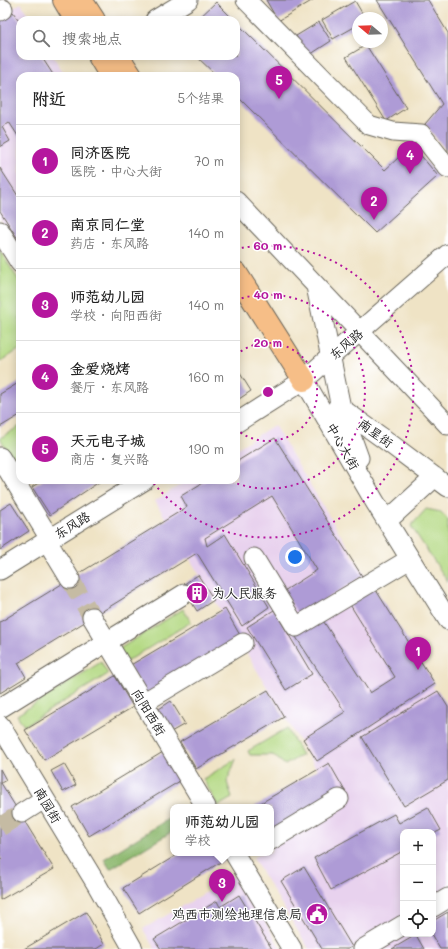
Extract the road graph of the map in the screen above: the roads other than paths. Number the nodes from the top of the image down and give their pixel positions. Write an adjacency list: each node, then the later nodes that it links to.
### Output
1 (64, 0): 5 (main road)
2 (81, 0): 6 (main road)
3 (188, 0): 7 (street)
4 (246, 0): 12 (street)
5 (74, 16)
6 (91, 16)
7 (162, 16)
8 (101, 60): 10 (main road)
9 (121, 60): 11 (main road)
10 (109, 72)
11 (128, 72)
12 (448, 168)
13 (240, 205): 18 (street)
14 (0, 231): 16 (street)
15 (448, 254): 19 (street, 东风路)
16 (16, 257)
17 (240, 279): 21 (main road, 中心大街)
18 (316, 286): 19 (street); 20 (street)
19 (360, 332): 20 (street, 东风路); 24 (street)
20 (331, 357): 21 (street, 东风路); 22 (street)
21 (304, 380): 22 (street, 南星街); 23 (street, 东风路); 28 (street, 中心大街)
22 (341, 408): 26 (street, 南星街); 28 (street)
23 (240, 420)
24 (448, 425)
25 (0, 457): 30 (street)
26 (441, 482): 29 (street)
27 (139, 484): 30 (street, 东风路)
28 (375, 502): 29 (street, 中心大街)
29 (387, 521): 32 (street, 中心大街)
30 (49, 540): 33 (street, 东风路); 34 (street)
31 (254, 558): 32 (street)
32 (410, 558): 37 (street, 中心大街)
33 (0, 570)
34 (70, 579)
35 (184, 594): 38 (street)
36 (92, 617): 38 (street, 向阳西街)
37 (448, 620)
38 (107, 642): 40 (street, 向阳西街); 41 (street)
39 (243, 643): 40 (street)
40 (143, 703): 44 (street, 向阳西街)
41 (1, 716): 42 (street, 南园街)
42 (44, 799): 45 (street); 51 (street, 南园街)
43 (339, 799): 46 (street)
44 (204, 804)
45 (22, 813)
46 (274, 838)
47 (241, 856): 52 (street)
48 (448, 898): 49 (street)
49 (436, 905)
50 (400, 927): 53 (street)
51 (133, 949)
52 (292, 949)
53 (363, 949)

